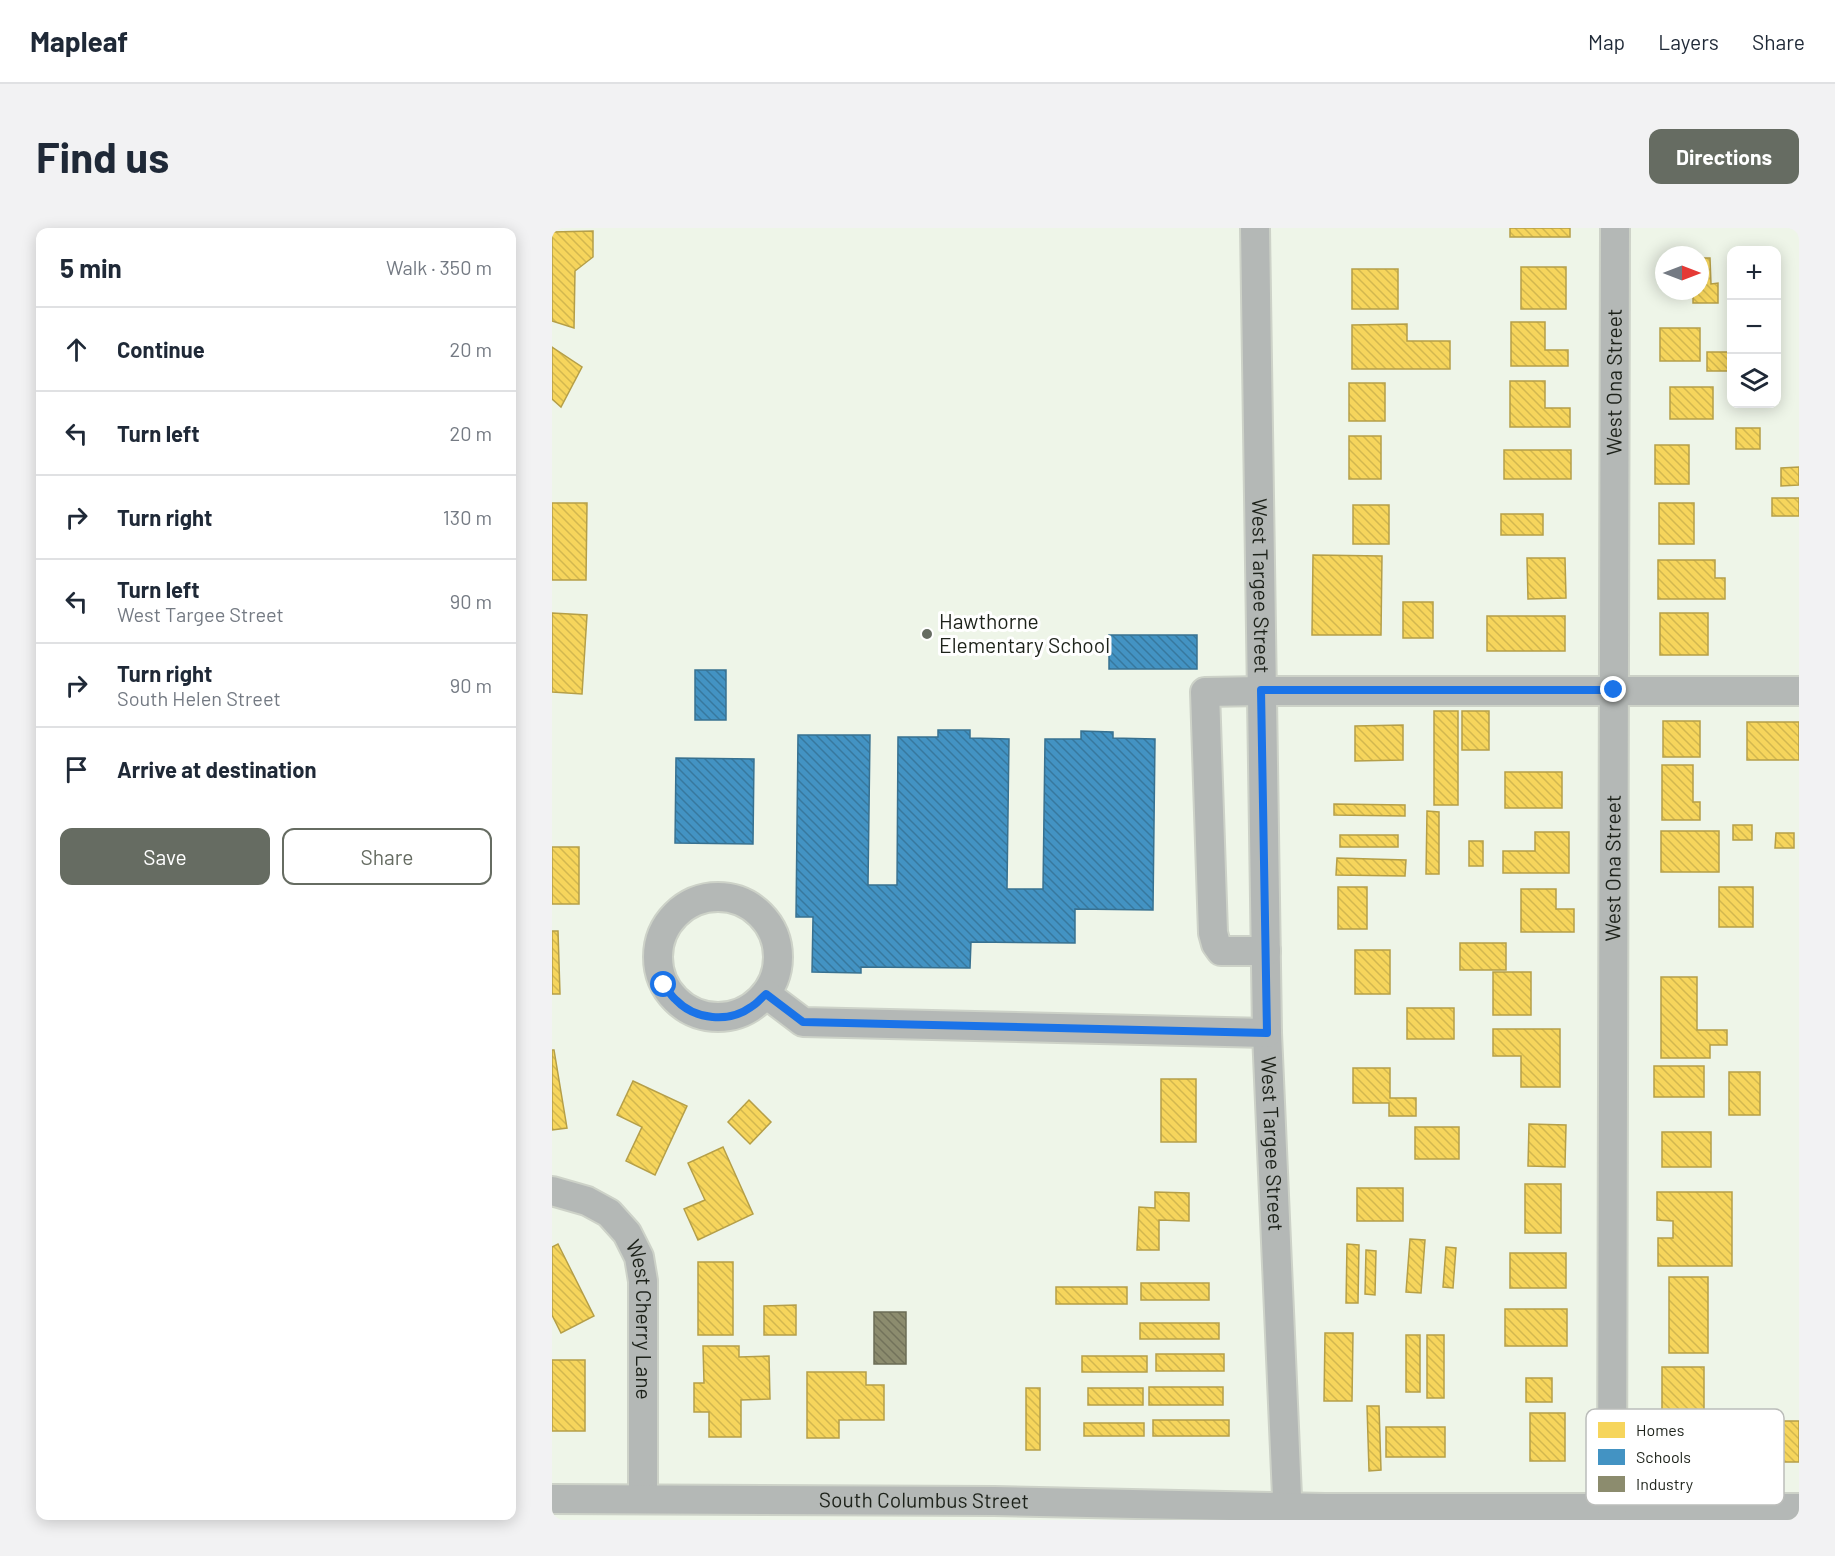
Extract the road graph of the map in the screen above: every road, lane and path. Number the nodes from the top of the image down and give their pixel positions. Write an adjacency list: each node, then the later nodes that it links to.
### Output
1 (1255, 228): 3 (street, West Targee Street)
2 (1615, 228): 4 (street, West Ona Street)
3 (1261, 690): 4 (street); 6 (street, West Targee Street); 6 (street)
4 (1614, 690): 5 (street); 10 (street, West Ona Street)
5 (1799, 690)
6 (1266, 951): 8 (street, West Targee Street)
7 (766, 994): 7 (street); 8 (street)
8 (1267, 1033): 16 (street, West Targee Street)
9 (552, 1191): 12 (street, West Cherry Lane)
10 (1612, 1409)
11 (552, 1499): 12 (street, South Columbus Street)
12 (643, 1499): 16 (street, South Columbus Street)
13 (1612, 1505): 14 (street, West Ona Street)
14 (1612, 1508): 16 (street, South Columbus Street); 17 (street, South Columbus Street)
15 (1799, 1508): 17 (street, South Columbus Street)
16 (1288, 1514)
17 (1745, 1514)

